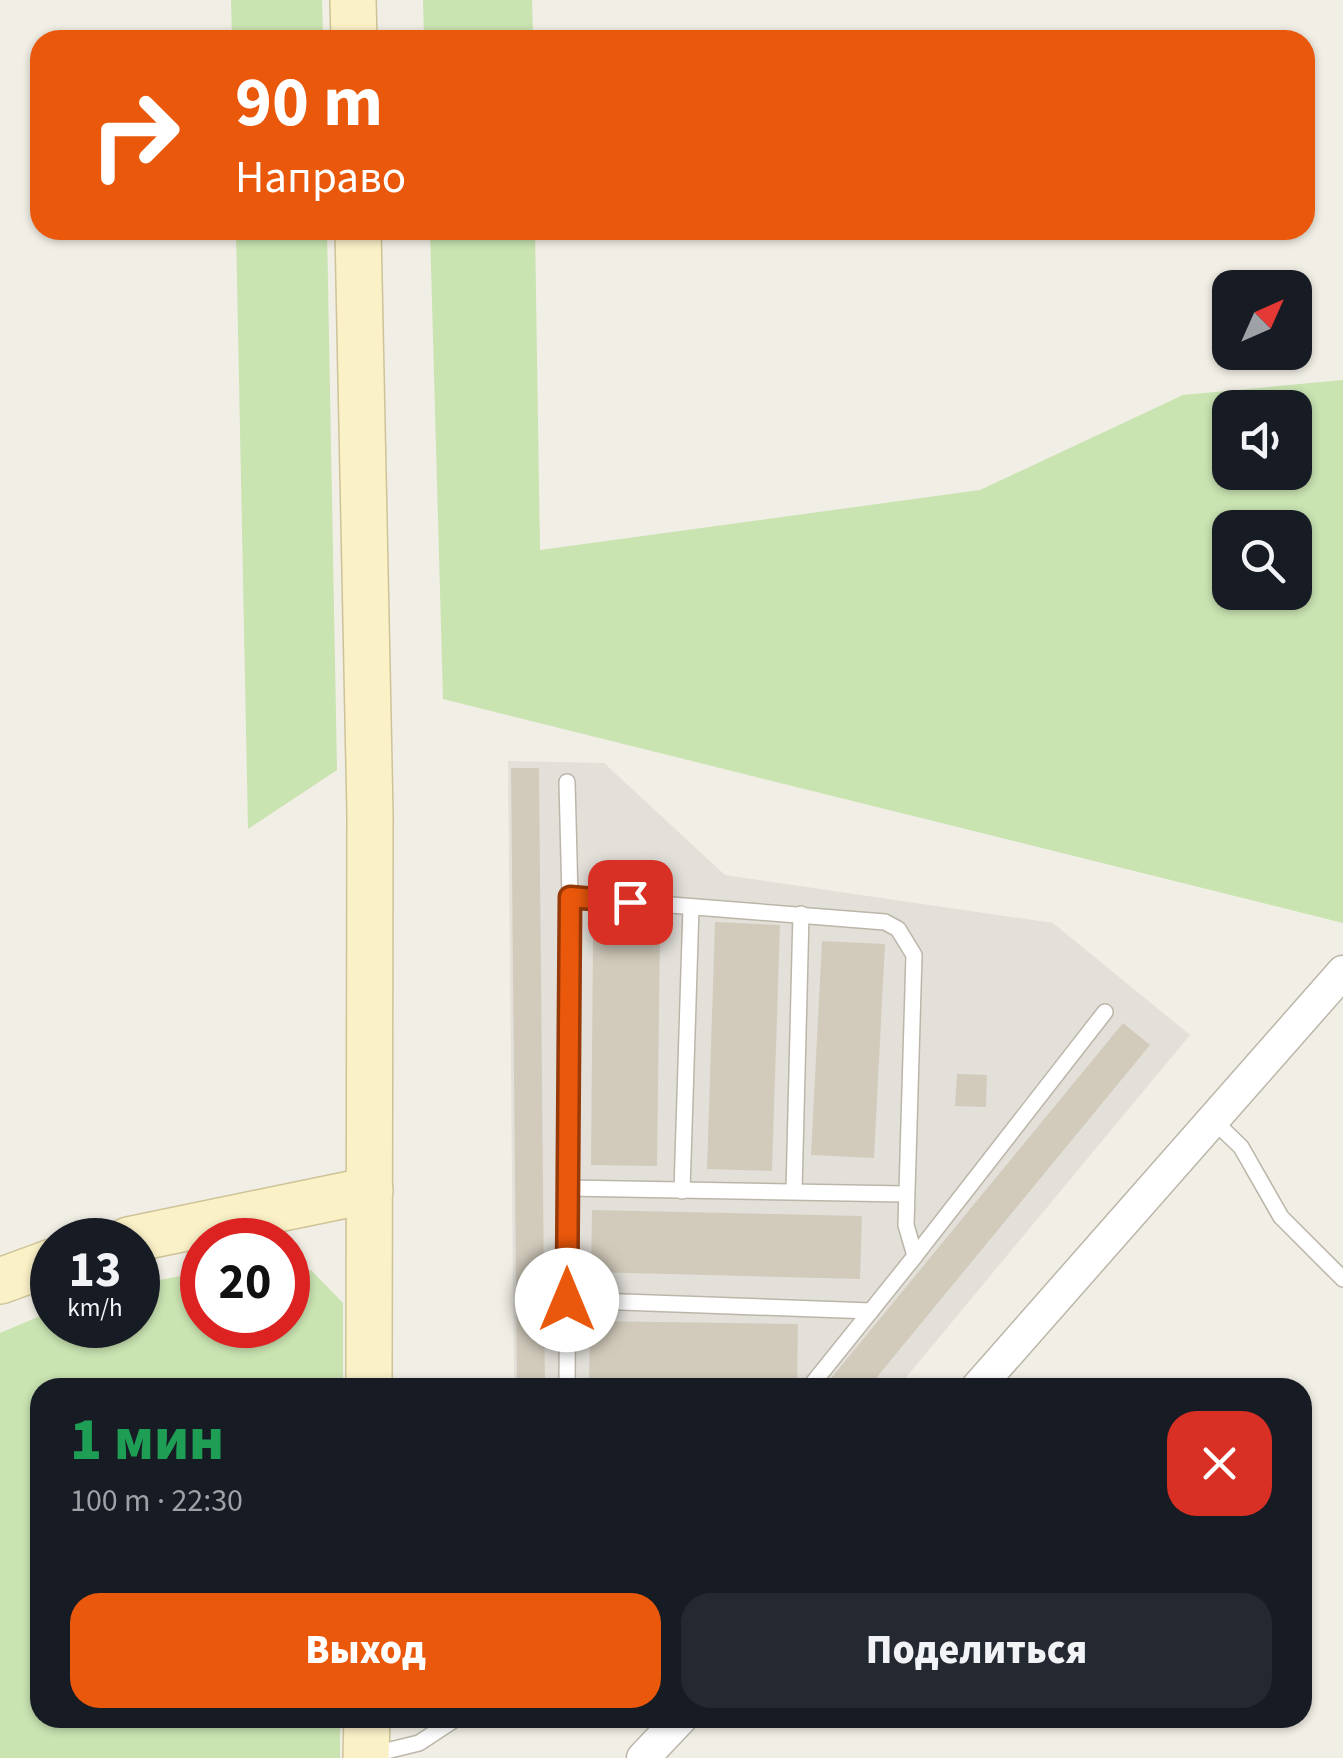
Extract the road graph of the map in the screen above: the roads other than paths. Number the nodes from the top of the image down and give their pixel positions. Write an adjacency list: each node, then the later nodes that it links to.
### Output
1 (353, 0): 2 (street)
2 (354, 30)
3 (358, 240): 12 (street)
4 (567, 782): 5 (lane)
5 (570, 897): 6 (lane); 11 (lane)
6 (691, 907): 7 (lane); 13 (lane)
7 (800, 914): 14 (lane); 15 (lane)
8 (1343, 972): 10 (street)
9 (1105, 1012): 17 (lane)
10 (1212, 1120): 20 (lane); 26 (street)
11 (567, 1188): 13 (lane); 21 (lane)
12 (370, 1190): 16 (street); 23 (street)
13 (682, 1191): 14 (lane)
14 (794, 1191): 15 (lane)
15 (906, 1194): 17 (lane)
16 (160, 1233)
17 (915, 1256): 22 (lane)
18 (30, 1270): 19 (street)
19 (0, 1280)
20 (1343, 1280)
21 (567, 1300): 22 (lane); 24 (lane)
22 (872, 1311): 25 (lane)
23 (368, 1378)
24 (567, 1378)
25 (817, 1378)
26 (986, 1378)
27 (441, 1728): 29 (lane)
28 (672, 1728): 30 (street)
29 (367, 1744)
30 (643, 1758)

